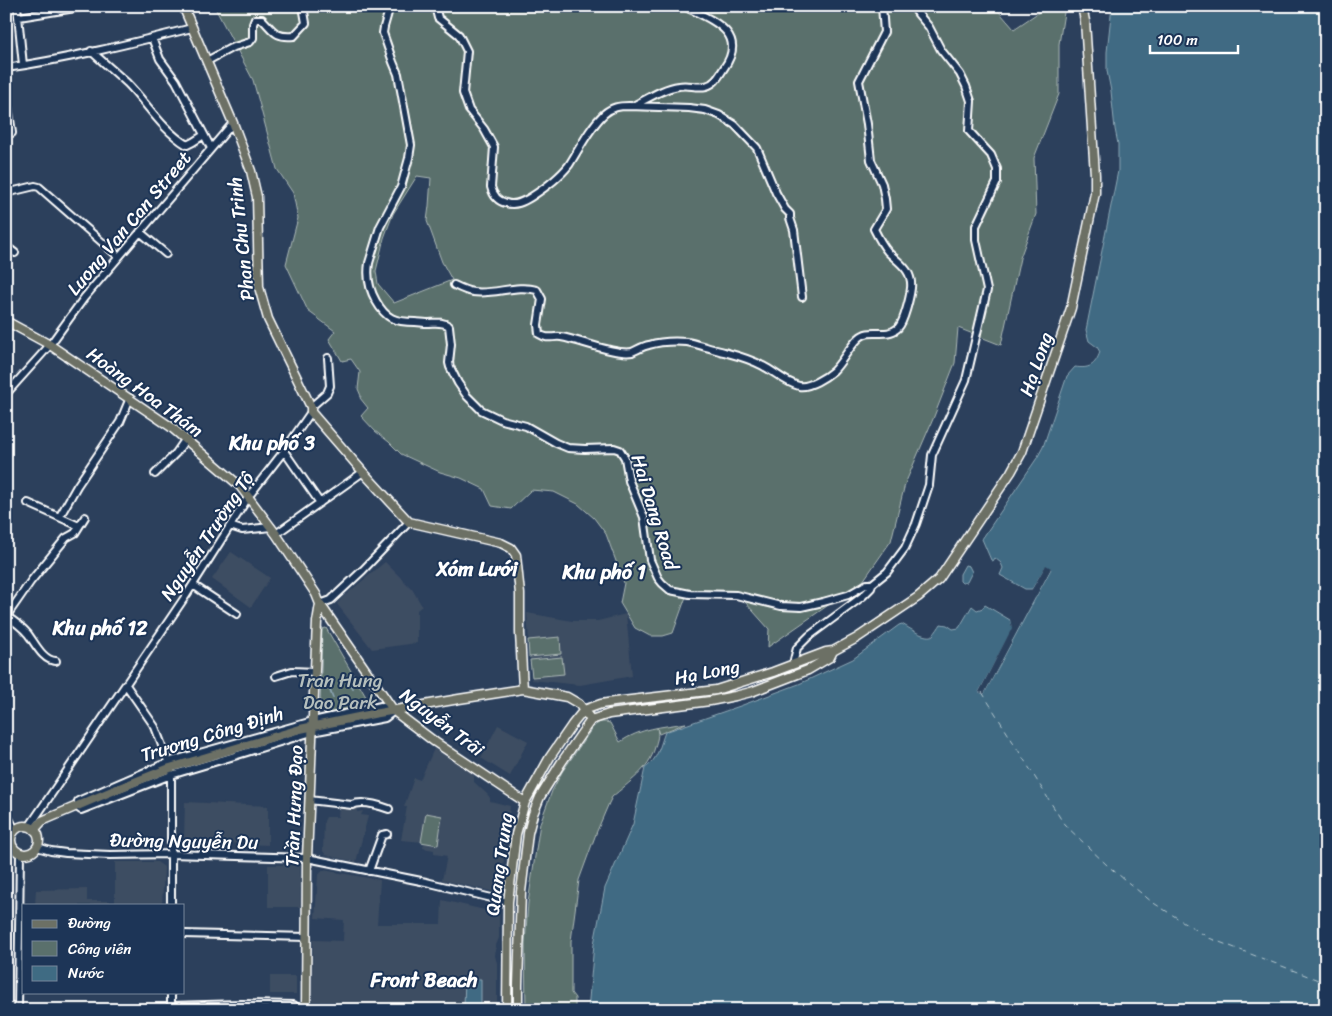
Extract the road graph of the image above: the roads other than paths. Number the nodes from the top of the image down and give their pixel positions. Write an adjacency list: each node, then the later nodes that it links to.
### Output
1 (17, 6): 11 (street)
2 (88, 6): 11 (street)
3 (183, 6): 12 (main road, Phan Chu Trinh)
4 (303, 6): 15 (street)
5 (390, 6): 51 (street, Hai Dang Road)
6 (435, 6): 19 (street)
7 (687, 6): 19 (street)
8 (882, 6): 30 (street)
9 (913, 6): 51 (street)
10 (1082, 6): 56 (main road, Hạ Long)
11 (19, 17): 16 (street)
12 (192, 28): 13 (street); 15 (main road, Phan Chu Trinh)
13 (152, 38): 14 (street); 22 (street)
14 (91, 51): 16 (street); 22 (street)
15 (207, 61): 20 (main road, Phan Chu Trinh)
16 (23, 65): 17 (street)
17 (6, 68)
18 (6, 92): 21 (street)
19 (632, 106): 31 (street)
20 (233, 123): 23 (street, Luong Van Can Street); 37 (main road, Phan Chu Trinh)
21 (12, 133)
22 (204, 135): 23 (street)
23 (211, 148): 25 (street, Luong Van Can Street)
24 (6, 193): 29 (street)
25 (140, 232): 28 (street); 29 (street, Luong Van Can Street)
26 (6, 246): 27 (street)
27 (15, 253)
28 (166, 254)
29 (119, 257): 33 (street, Luong Van Can Street)
30 (454, 285)
31 (802, 297)
32 (7, 323): 33 (main road, Hoàng Hoa Thám)
33 (50, 345): 35 (street, Luong Van Can Street); 36 (main road, Hoàng Hoa Thám)
34 (328, 358): 37 (street, Nguyễn Trường Tộ)
35 (6, 394)
36 (130, 398): 38 (main road, Hoàng Hoa Thám); 45 (street)
37 (311, 410): 39 (street, Nguyễn Trường Tộ); 40 (main road, Phan Chu Trinh)
38 (185, 440): 41 (street); 42 (main road, Hoàng Hoa Thám)
39 (284, 451): 42 (street, Nguyễn Trường Tộ); 44 (street)
40 (363, 472): 44 (street); 47 (main road, Phan Chu Trinh)
41 (155, 474)
42 (249, 496): 49 (street, Nguyễn Trường Tộ); 50 (main road, Hoàng Hoa Thám)
43 (28, 502): 45 (street)
44 (320, 503): 50 (street)
45 (60, 516): 48 (street)
46 (84, 517): 48 (street)
47 (409, 522): 53 (street); 63 (main road)
48 (79, 526): 55 (street)
49 (230, 526): 50 (street); 52 (street, Nguyễn Trường Tộ)
50 (274, 531): 53 (main road, Hoàng Hoa Thám)
51 (872, 584): 58 (street)
52 (193, 585): 54 (street); 62 (street, Nguyễn Trường Tộ)
53 (320, 604): 59 (main road, Trần Hưng Đạo); 67 (main road, Nguyễn Trãi)
54 (237, 614)
55 (7, 616): 57 (street)
56 (833, 651): 58 (main road, Hạ Long); 60 (main road, Hạ Long)
57 (56, 661)
58 (793, 664): 60 (main road); 64 (main road, Hạ Long)
59 (315, 672): 61 (street); 69 (main road, Trần Hưng Đạo)
60 (796, 674): 65 (main road, Hạ Long)
61 (276, 676)
62 (126, 685): 70 (street); 75 (street, Nguyễn Trường Tộ)
63 (523, 689): 66 (main road); 67 (main road)
64 (716, 690): 65 (main road); 66 (main road, Hạ Long)
65 (719, 699): 68 (main road, Hạ Long)
66 (584, 710): 68 (main road); 72 (main road, Quang Trung)
67 (394, 711): 69 (main road, Trương Công Định); 72 (main road, Nguyễn Trãi)
68 (592, 720): 95 (main road, Quang Trung)
69 (313, 726): 70 (main road, Trương Công Định); 71 (main road, Trần Hưng Đạo)
70 (170, 768): 75 (main road, Trương Công Định); 80 (street)
71 (309, 800): 73 (street); 82 (main road, Trần Hưng Đạo)
72 (525, 802): 84 (main road, Quang Trung)
73 (389, 809)
74 (6, 813): 76 (street)
75 (32, 828): 76 (main road); 78 (main road)
76 (15, 830): 79 (main road)
77 (387, 834): 83 (street)
78 (37, 847): 79 (main road); 80 (street, Đường Nguyễn Du)
79 (17, 851): 81 (main road); 91 (street)
80 (171, 854): 82 (street, Đường Nguyễn Du); 85 (street)
81 (6, 855)
82 (307, 858): 83 (street, Đường Nguyễn Du); 87 (main road, Trần Hưng Đạo)
83 (369, 870): 84 (street, Đường Nguyễn Du)
84 (508, 902): 94 (main road, Quang Trung)
85 (171, 904)
86 (185, 934): 87 (street)
87 (307, 937): 93 (main road, Trần Hưng Đạo)
88 (171, 994): 90 (street)
89 (255, 1007): 90 (street); 92 (street)
90 (171, 1008)
91 (18, 1010)
92 (297, 1010)
93 (306, 1010)
94 (507, 1010)
95 (518, 1010)

